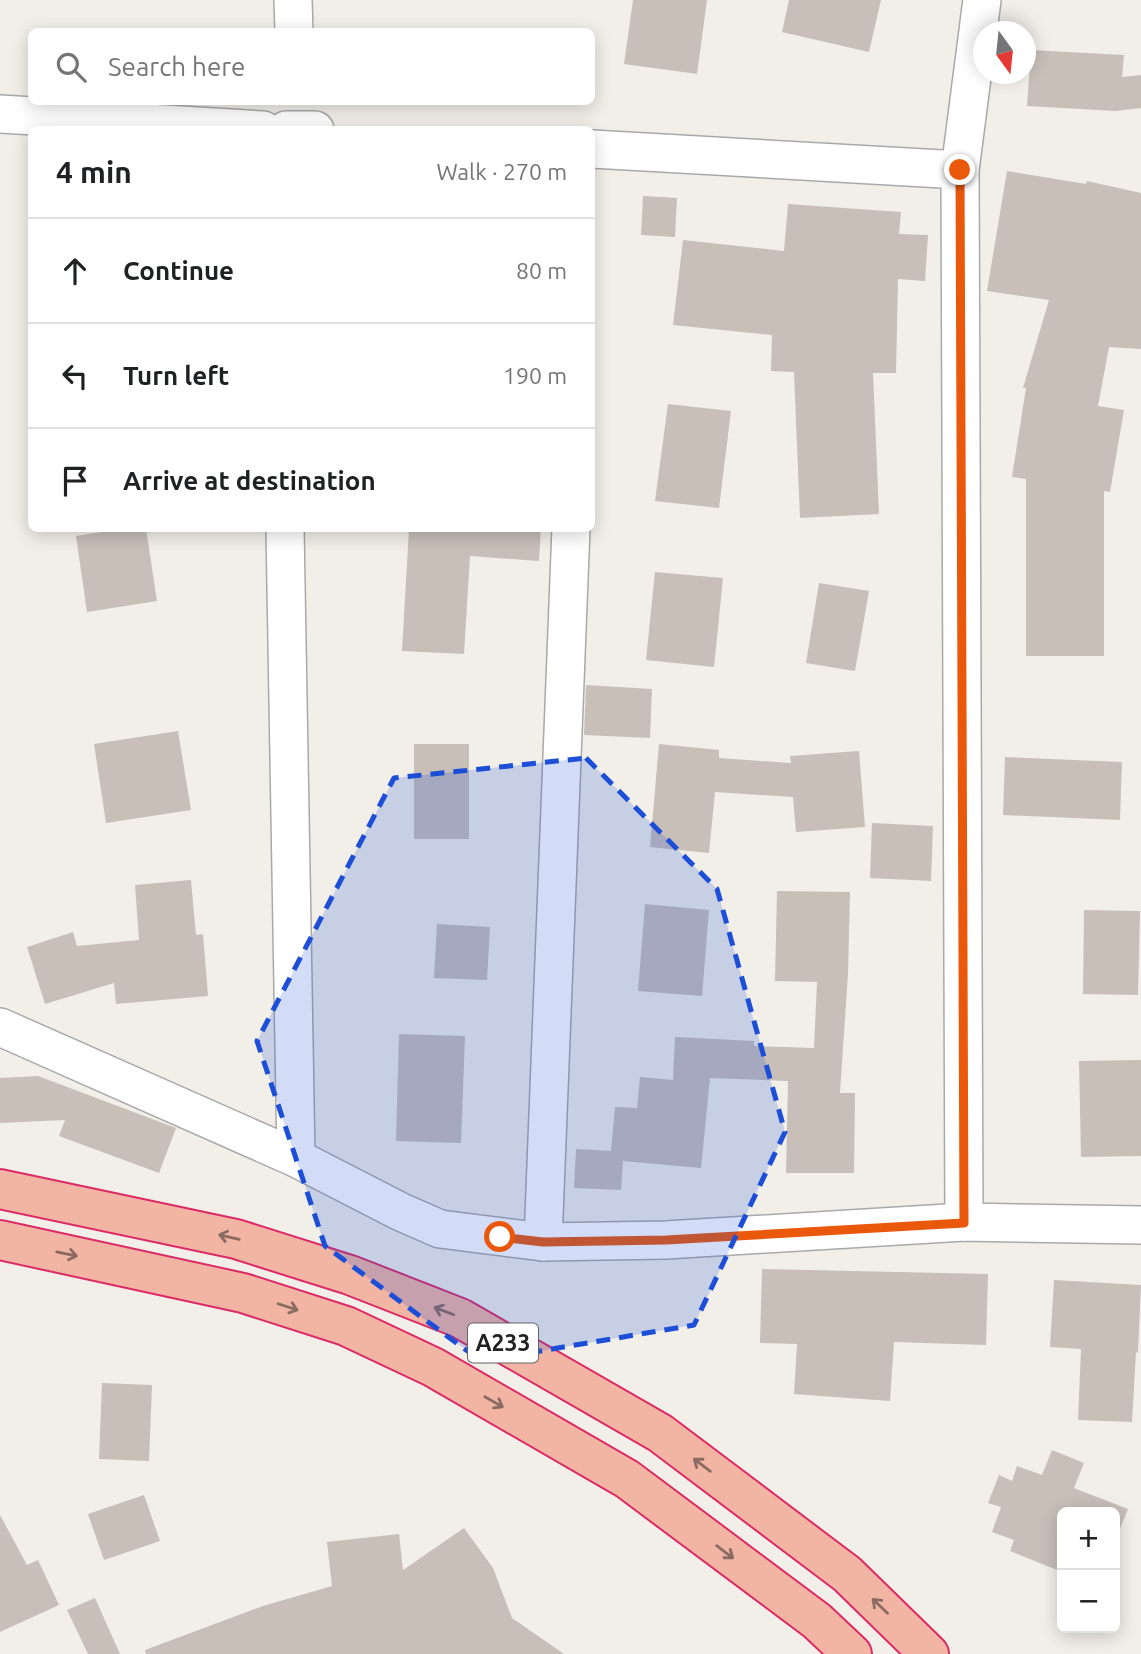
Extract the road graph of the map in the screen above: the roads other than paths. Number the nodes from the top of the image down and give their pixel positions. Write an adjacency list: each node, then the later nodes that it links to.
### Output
1 (293, 0): 3 (street)
2 (982, 0): 7 (street)
3 (294, 28)
4 (0, 114): 5 (street)
5 (292, 124)
6 (595, 149): 7 (street)
7 (960, 170): 13 (street)
8 (285, 532): 11 (street)
9 (571, 532): 16 (street)
10 (0, 1027): 11 (street)
11 (296, 1157): 16 (street)
12 (0, 1189): 18 (highway, A233, one-way to 12)
13 (964, 1223): 14 (street); 16 (street)
14 (1141, 1225)
15 (0, 1240): 17 (highway, A233, one-way to 17)
16 (543, 1242)
17 (852, 1654)
18 (929, 1654)

